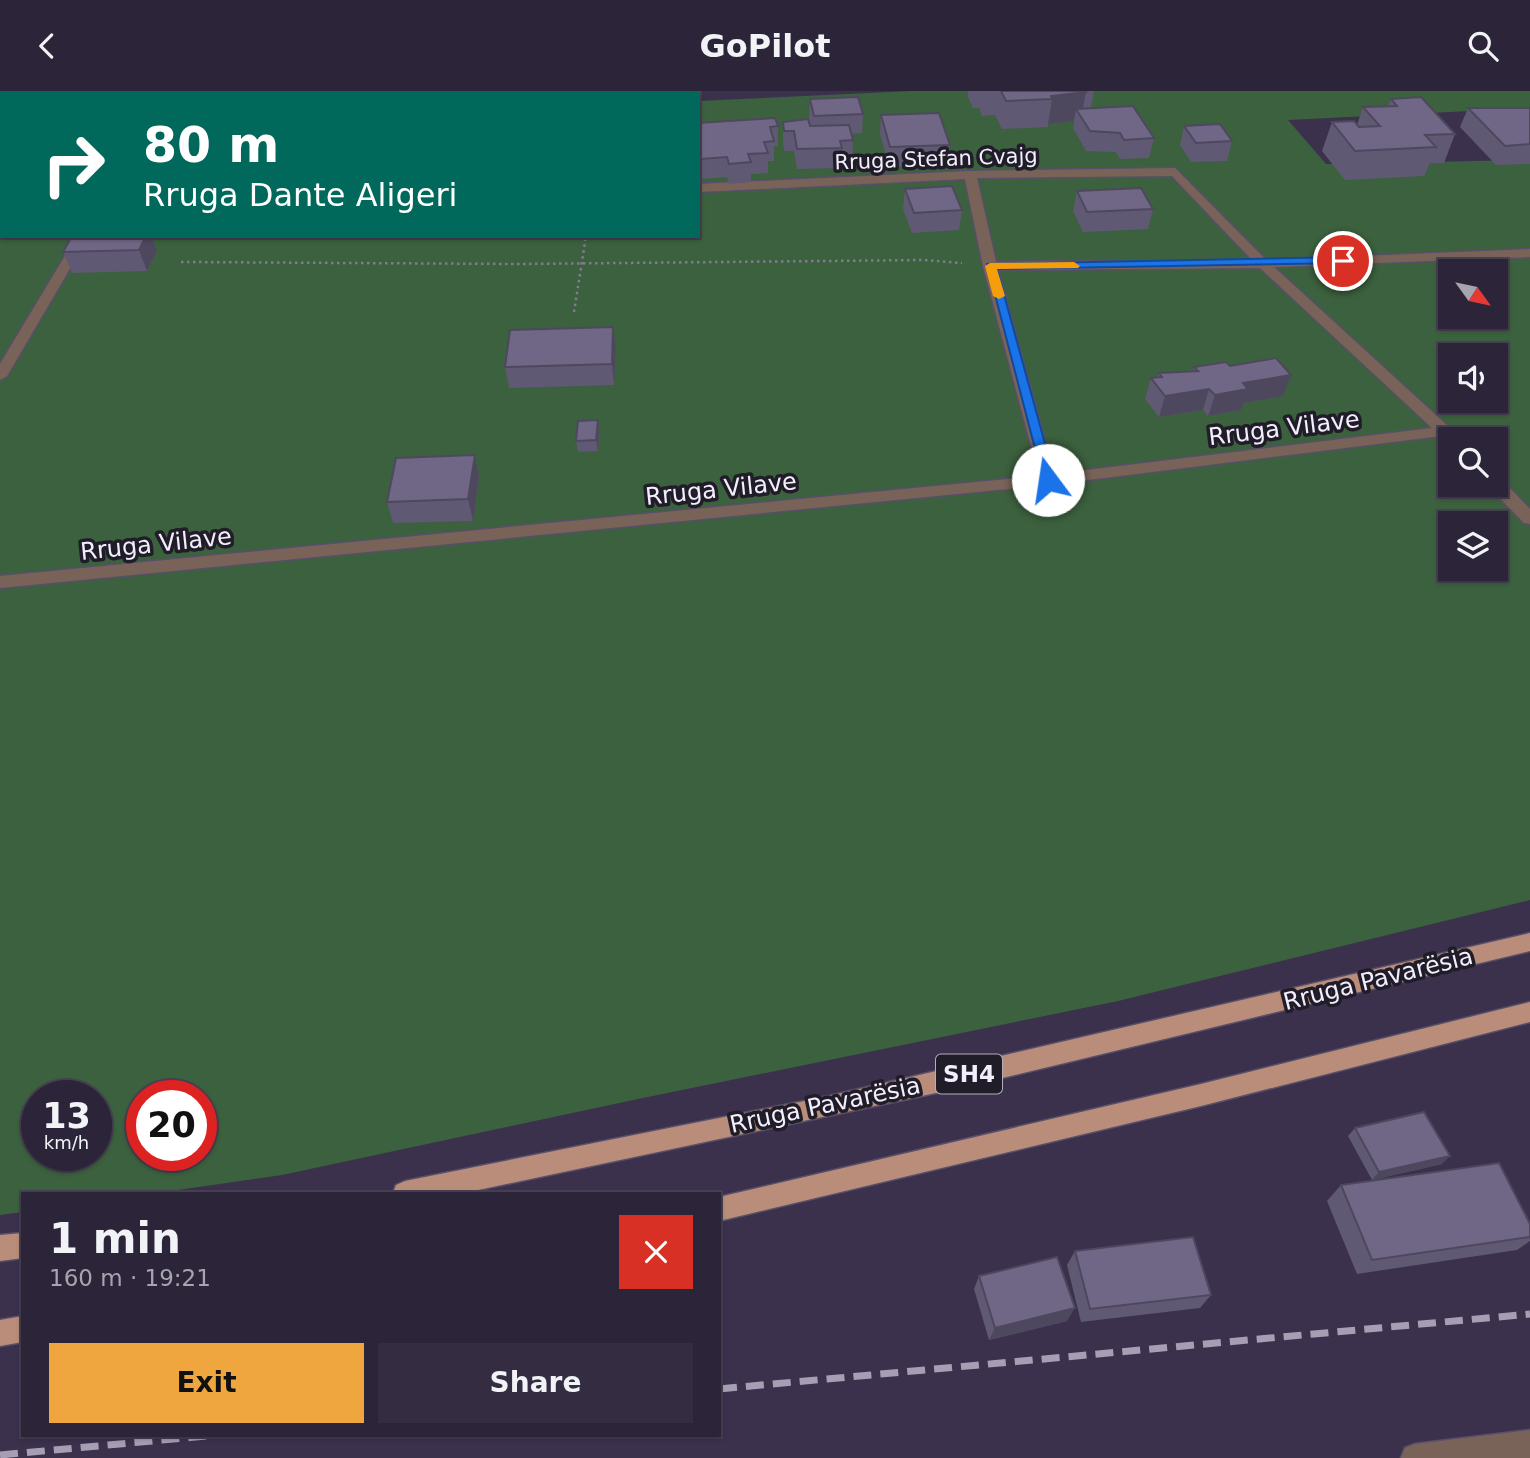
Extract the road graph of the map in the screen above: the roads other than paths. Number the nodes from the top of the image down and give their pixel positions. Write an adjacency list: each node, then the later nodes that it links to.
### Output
1 (970, 175): 2 (street, Rruga Stefan Cvajg); 5 (street, Rruga Stefan Cvajg); 6 (street)
2 (700, 188)
3 (82, 238): 7 (street)
4 (1530, 253): 5 (street)
5 (1263, 264): 6 (street); 8 (street)
6 (990, 266): 10 (street)
7 (0, 376)
8 (1440, 427)
9 (1438, 436): 10 (street, Rruga Vilave)
10 (1048, 480): 13 (street, Rruga Vilave)
11 (1508, 496): 12 (street)
12 (1530, 519)
13 (0, 582)
14 (1530, 942): 16 (main road, Rruga Pavarësia / SH4)
15 (1530, 1012): 17 (main road)
16 (410, 1192)
17 (721, 1209)
18 (21, 1245): 19 (main road)
19 (0, 1248)
20 (21, 1329): 21 (main road)
21 (0, 1333)
22 (1530, 1444): 23 (street)
23 (1415, 1458)

